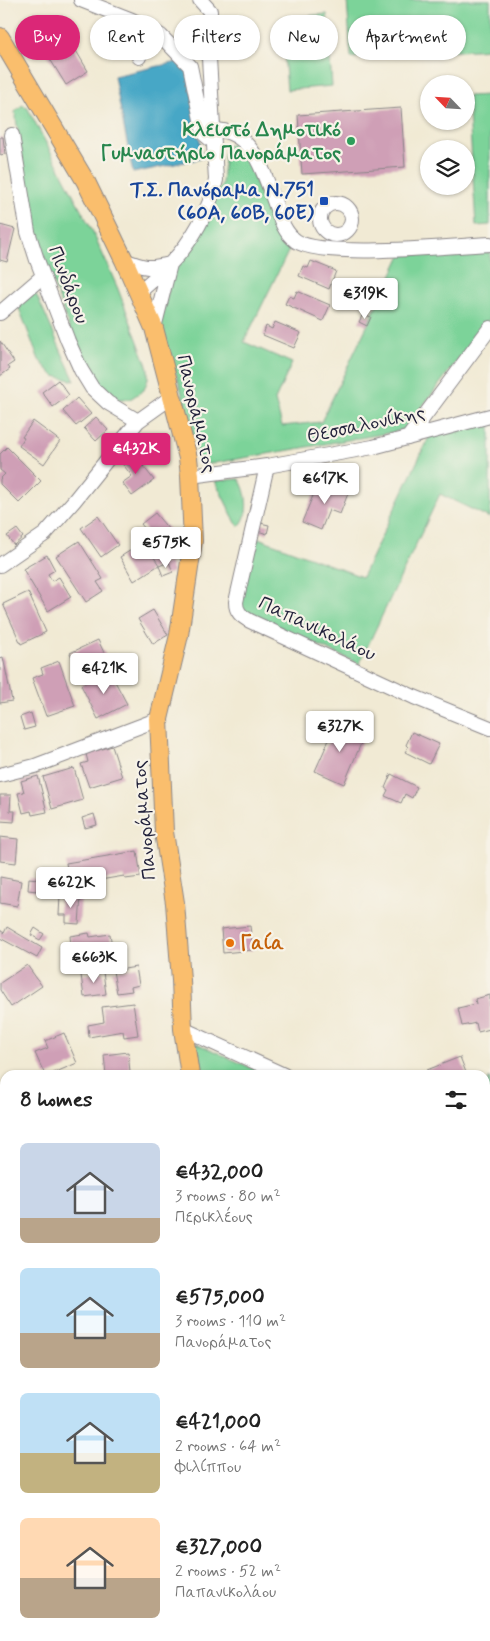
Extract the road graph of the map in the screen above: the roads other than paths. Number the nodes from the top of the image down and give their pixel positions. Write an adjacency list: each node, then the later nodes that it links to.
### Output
1 (81, 0): 4 (street)
2 (200, 0): 3 (street)
3 (213, 6): 8 (street)
4 (119, 15)
5 (0, 37): 12 (main road, Πανοράματος)
6 (164, 39): 8 (street)
7 (12, 135): 14 (street, Πινδάρου)
8 (213, 136): 11 (street); 13 (street)
9 (328, 232): 11 (street)
10 (490, 244): 11 (street)
11 (323, 248)
12 (124, 260): 13 (street); 15 (main road, Πανοράματος)
13 (170, 264): 15 (street); 17 (street)
14 (43, 276): 16 (street); 21 (street, Πινδάρου)
15 (138, 293): 17 (main road, Πανοράματος)
16 (0, 313)
17 (154, 328): 19 (main road, Πανοράματος)
18 (490, 328): 22 (street)
19 (172, 396): 21 (street); 24 (main road, Πανοράματος)
20 (490, 416): 22 (street, Θεσσαλονίκης)
21 (138, 421): 25 (street)
22 (408, 438): 23 (street, Θεσσαλονίκης)
23 (267, 466): 24 (street, Θεσσαλονίκης); 27 (street, Παπανικολάου)
24 (190, 476): 26 (main road, Πανοράματος)
25 (0, 565)
26 (159, 719): 28 (street); 29 (main road, Πανοράματος)
27 (490, 728)
28 (0, 775)
29 (183, 1029): 30 (main road, Πανοράματος); 31 (street)
30 (189, 1070)
31 (273, 1070)

